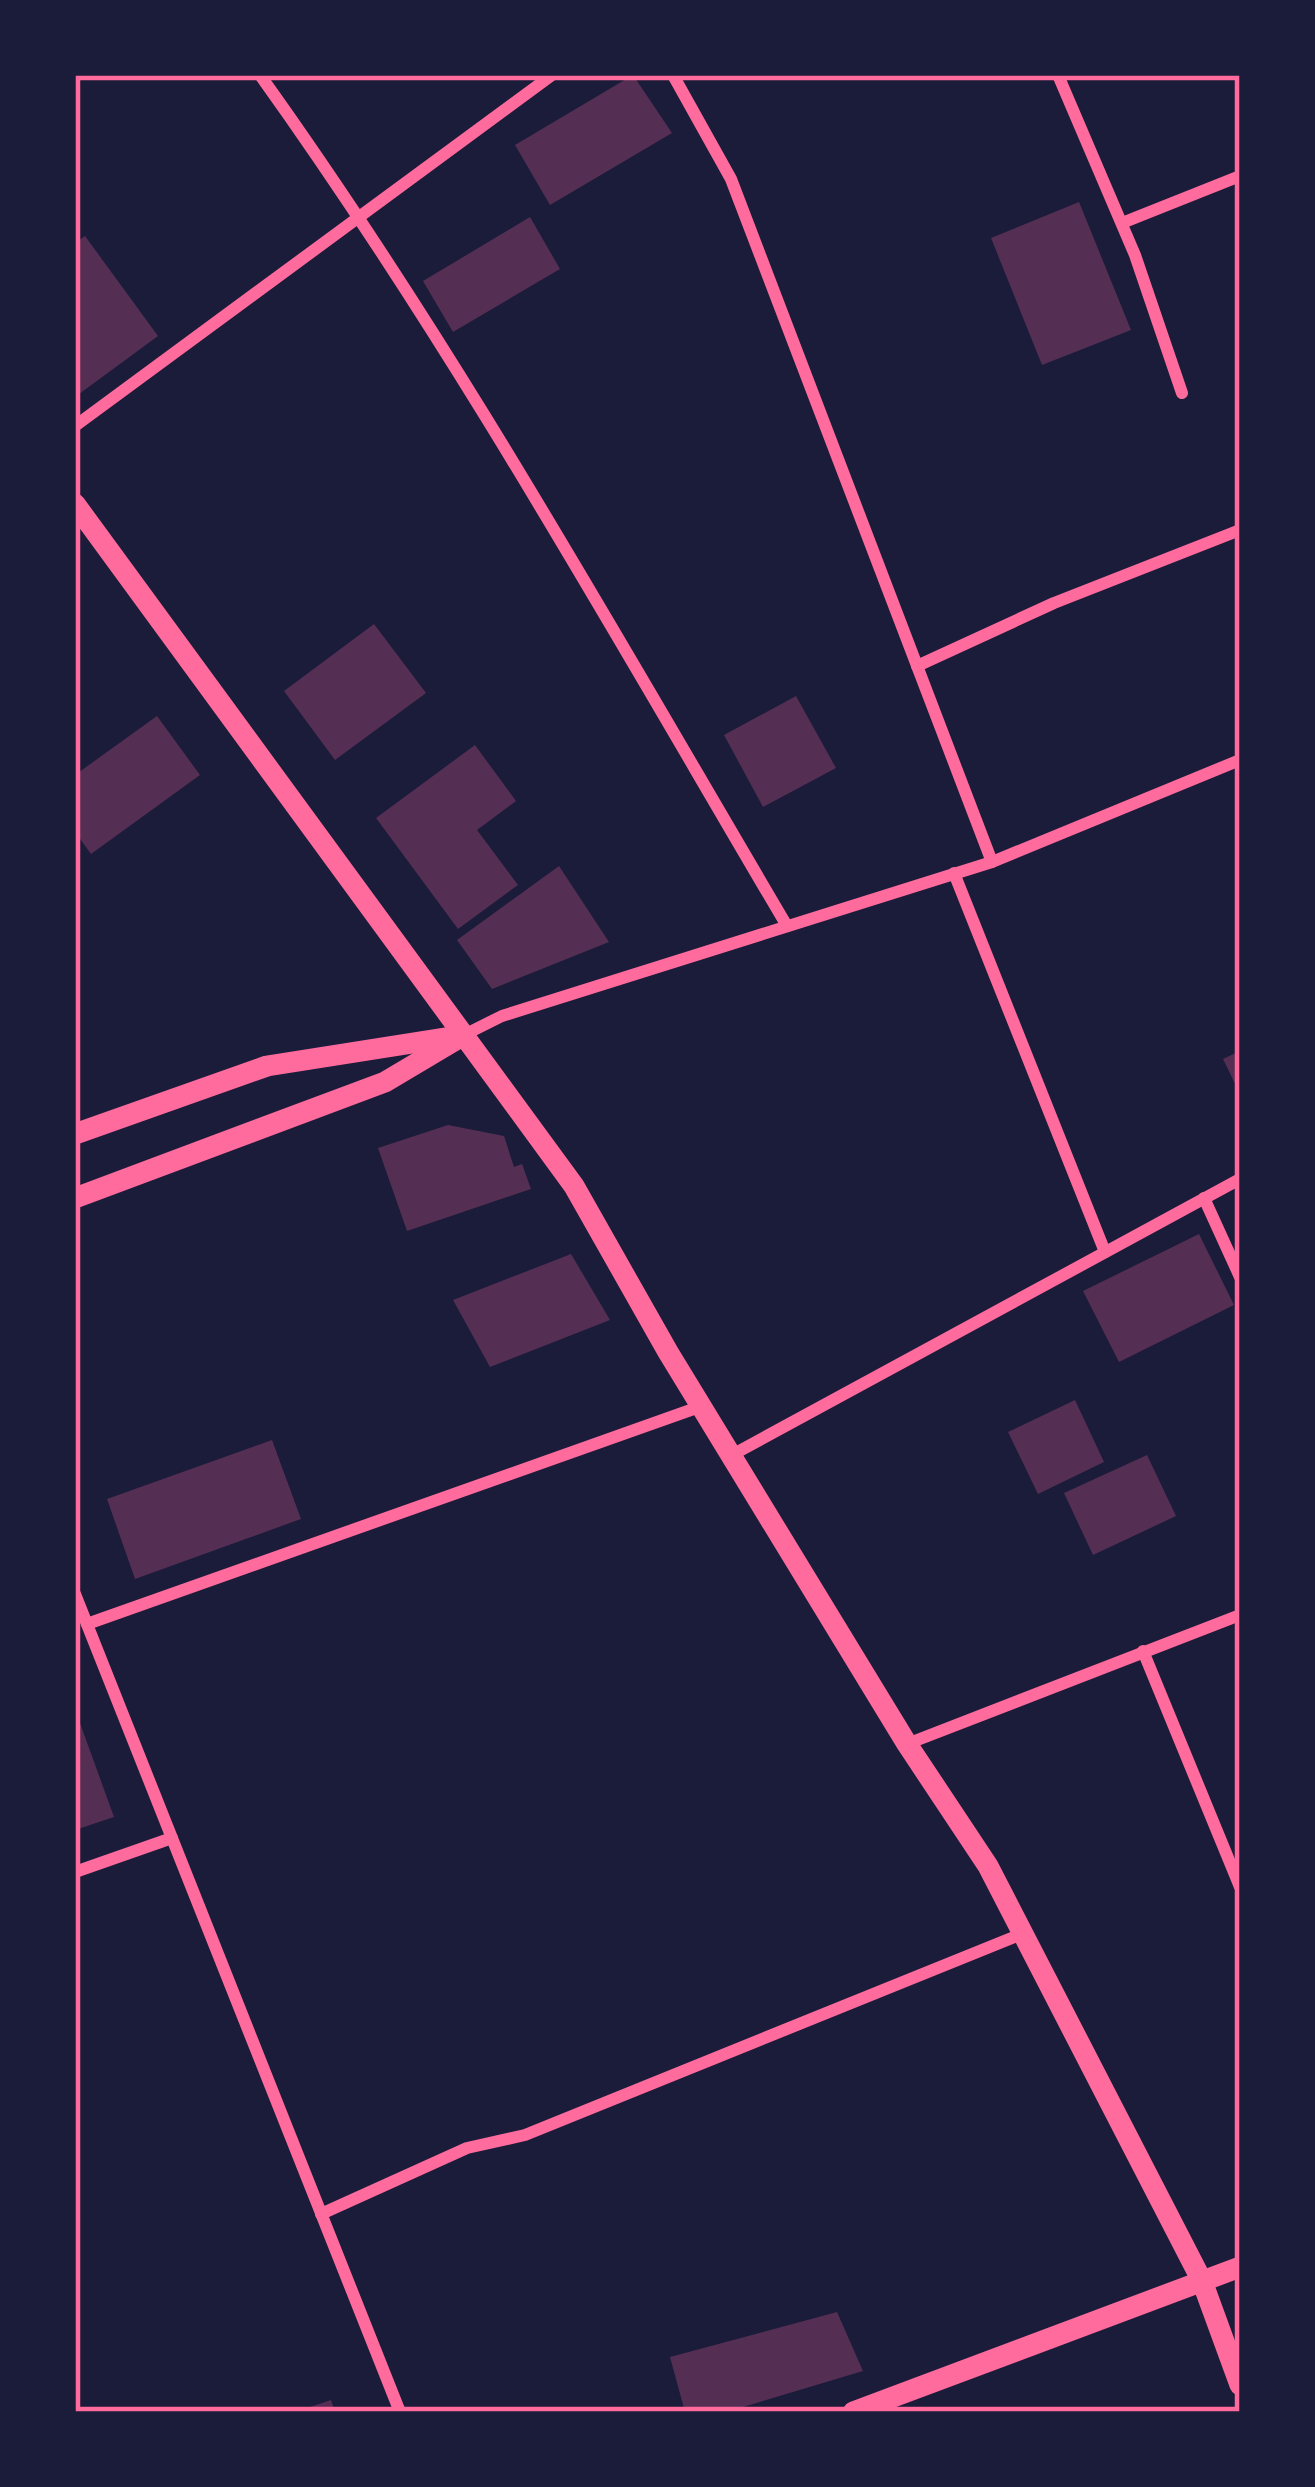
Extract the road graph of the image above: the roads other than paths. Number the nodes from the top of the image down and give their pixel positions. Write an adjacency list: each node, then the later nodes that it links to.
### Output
1 (260, 75): 6 (street)
2 (552, 75): 6 (street)
3 (673, 75): 12 (street)
4 (1058, 75): 7 (street)
5 (1240, 176): 7 (street)
6 (361, 216): 9 (street); 16 (street)
7 (1122, 223): 8 (street)
8 (1182, 393)
9 (75, 426)
10 (75, 504): 17 (street)
11 (1240, 530): 12 (street)
12 (917, 666): 14 (street)
13 (1240, 760): 14 (street)
14 (992, 862): 15 (street)
15 (954, 873): 16 (street); 22 (street)
16 (788, 926): 17 (street)
17 (464, 1035): 18 (street); 20 (street); 24 (street)
18 (75, 1134)
19 (1240, 1179): 21 (street)
20 (75, 1198)
21 (1204, 1198): 22 (street); 23 (street)
22 (1105, 1252): 25 (street)
23 (1240, 1277)
24 (702, 1406): 25 (street); 28 (street)
25 (732, 1455): 30 (street)
26 (75, 1594): 28 (street)
27 (1240, 1615): 29 (street)
28 (87, 1624): 31 (street)
29 (1143, 1651): 30 (street); 33 (street)
30 (907, 1744): 34 (street)
31 (172, 1838): 32 (street); 35 (street)
32 (75, 1872)
33 (1240, 1887)
34 (1024, 1934): 35 (street); 37 (street)
35 (321, 2214): 39 (street)
36 (1240, 2267): 37 (street)
37 (1202, 2281): 38 (street); 40 (street)
38 (1240, 2385)
39 (400, 2412)
40 (853, 2412)

